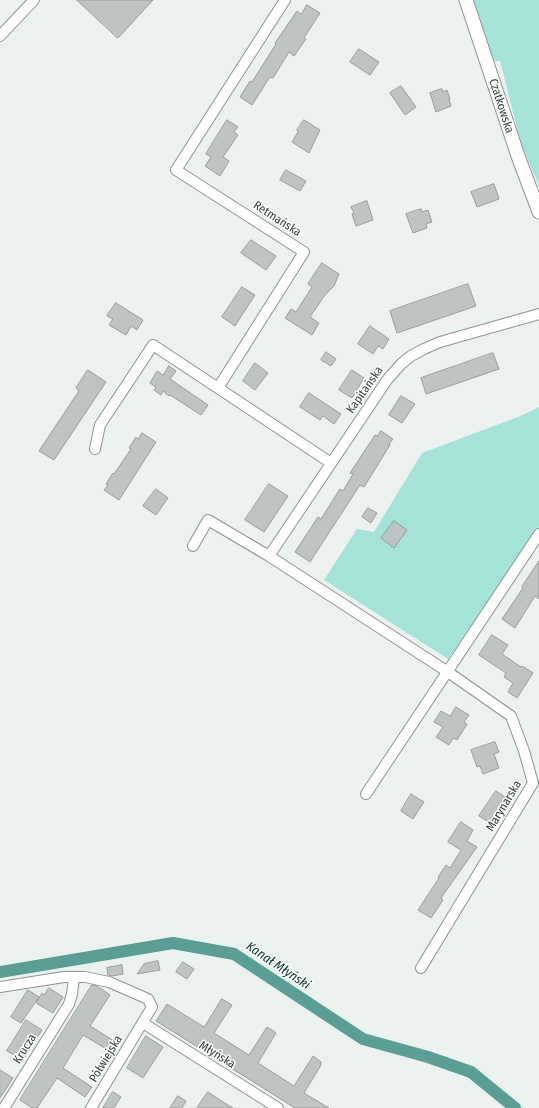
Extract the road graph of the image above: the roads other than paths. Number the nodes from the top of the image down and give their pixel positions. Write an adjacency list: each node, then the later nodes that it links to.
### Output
1 (34, 0): 4 (street)
2 (284, 0): 7 (street, Retmańska)
3 (466, 0): 5 (street, Czatkowska)
4 (0, 36)
5 (539, 212)
6 (539, 314): 9 (street, Kapitańska)
7 (218, 388): 8 (street); 9 (street)
8 (95, 449)
9 (331, 462): 12 (street, Kapitańska)
10 (539, 534): 13 (street)
11 (193, 546): 12 (street)
12 (269, 556): 13 (street)
13 (448, 672): 14 (street); 15 (street, Marynarska)
14 (366, 794)
15 (421, 968)
16 (74, 977): 17 (street); 18 (street, Półwiejska); 19 (street, Krucza)
17 (0, 987)
18 (143, 1023): 20 (street, Półwiejska); 21 (street, Młyńska)
19 (4, 1108)
20 (91, 1108)
21 (278, 1108)

